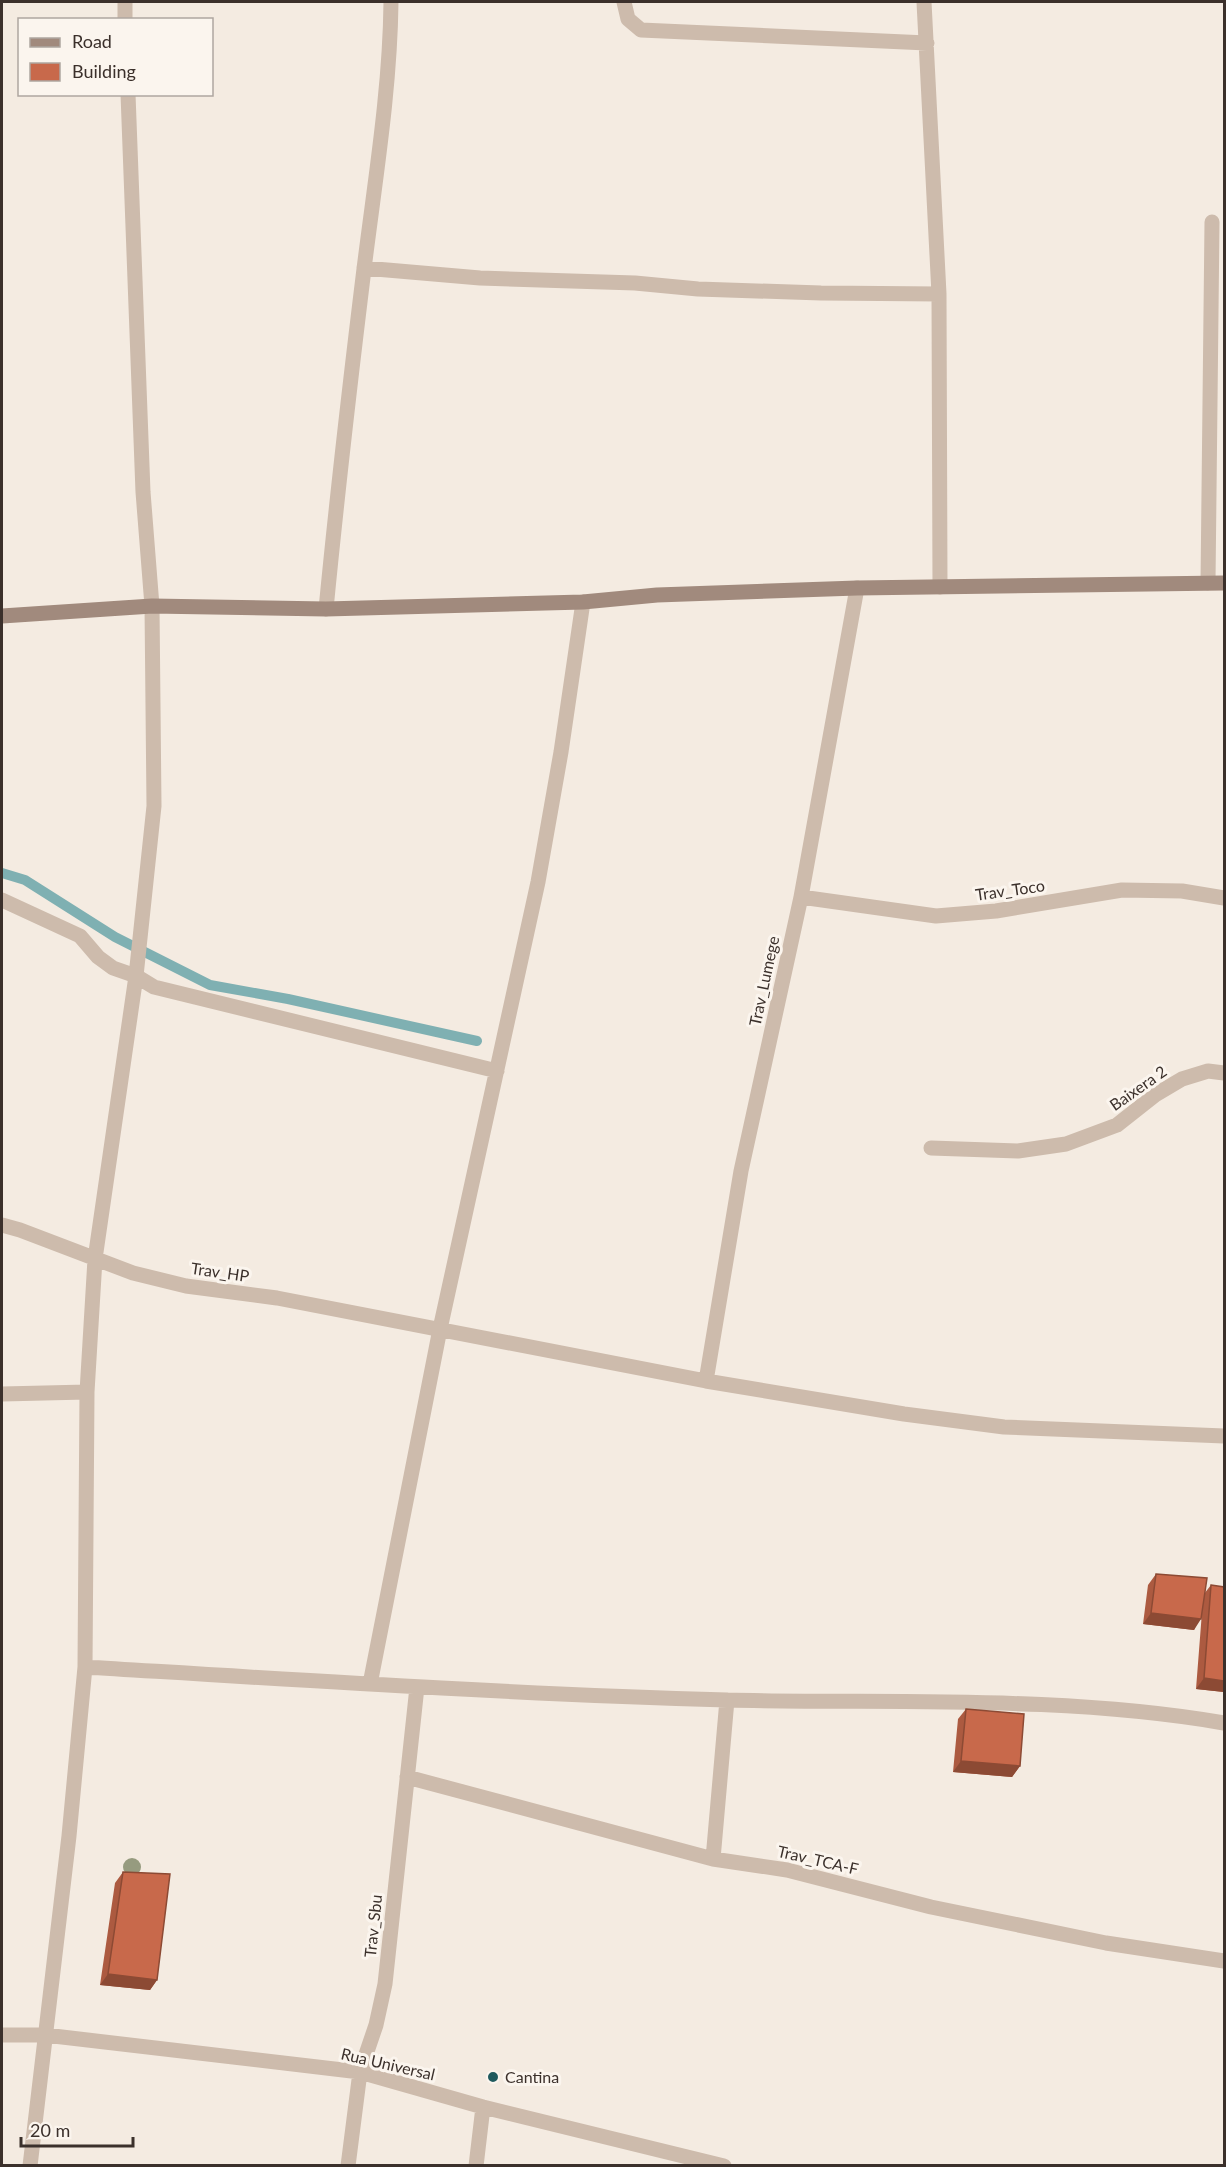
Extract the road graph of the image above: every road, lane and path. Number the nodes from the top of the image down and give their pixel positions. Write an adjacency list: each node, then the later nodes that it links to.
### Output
1 (125, 2): 5 (street)
2 (391, 2): 9 (street)
3 (624, 2): 6 (street)
4 (924, 2): 6 (street)
5 (125, 18)
6 (927, 43): 10 (street)
7 (128, 96): 16 (street)
8 (1212, 222): 11 (street)
9 (364, 268): 10 (street); 17 (street)
10 (939, 294): 13 (street)
11 (1208, 583): 12 (street); 13 (street)
12 (1224, 583)
13 (940, 587): 14 (street)
14 (857, 588): 15 (street); 19 (street, Trav_Lumege)
15 (583, 602): 17 (street); 23 (street)
16 (152, 606): 17 (street); 18 (street); 22 (street)
17 (326, 609)
18 (2, 616)
19 (801, 897): 20 (street, Trav_Toco); 29 (street, Trav_Lumege)
20 (1224, 898)
21 (2, 900): 22 (street)
22 (136, 976): 23 (street); 27 (street)
23 (497, 1071): 28 (street)
24 (1224, 1073): 25 (street, Baixera 2)
25 (932, 1148)
26 (2, 1225): 27 (street, Trav_HP)
27 (95, 1259): 28 (street, Trav_HP); 30 (street)
28 (440, 1329): 29 (street, Trav_HP); 34 (street)
29 (706, 1381): 32 (street, Trav_HP)
30 (87, 1392): 31 (street); 33 (street)
31 (2, 1394)
32 (1224, 1436)
33 (85, 1667): 34 (street); 41 (street)
34 (370, 1684): 35 (street)
35 (417, 1687): 36 (street); 38 (street, Trav_Sbu)
36 (727, 1700): 37 (street); 39 (street)
37 (1224, 1723)
38 (407, 1777): 39 (street, Trav_TCA-F); 43 (street, Trav_Sbu)
39 (713, 1859): 40 (street, Trav_TCA-F)
40 (1224, 1961)
41 (45, 2035): 42 (street, Rua Universal); 43 (street, Rua Universal); 45 (street)
42 (2, 2036)
43 (360, 2072): 44 (street, Rua Universal); 46 (street, Trav_Sbu)
44 (483, 2107): 47 (street); 48 (street, Rua Universal)
45 (30, 2166)
46 (348, 2166)
47 (476, 2166)
48 (723, 2166)

